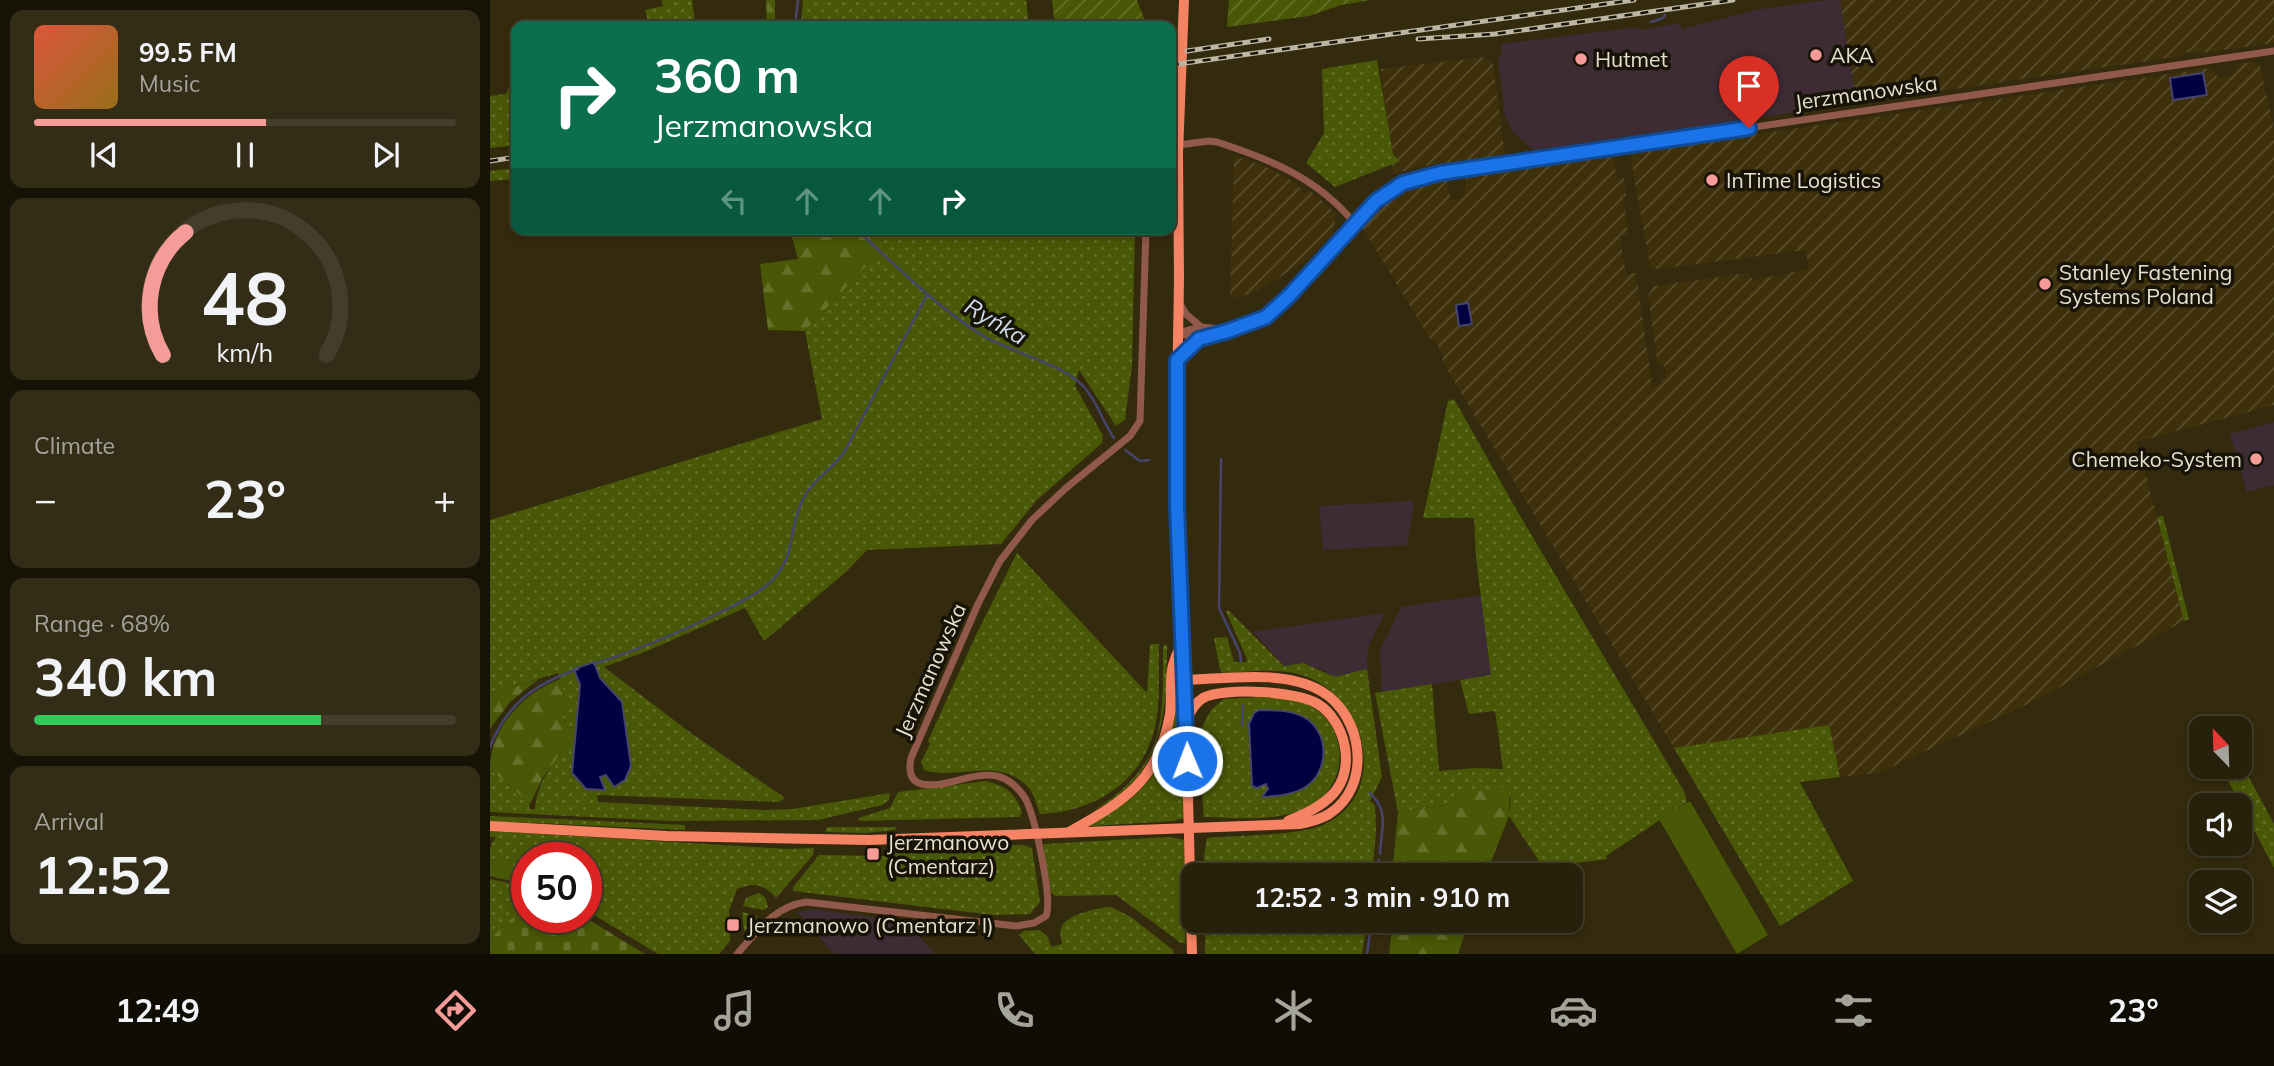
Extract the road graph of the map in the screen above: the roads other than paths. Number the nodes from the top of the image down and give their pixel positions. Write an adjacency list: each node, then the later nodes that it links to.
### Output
1 (1184, 0): 6 (main road)
2 (2274, 51): 4 (street, Jerzmanowska)
3 (1176, 145): 4 (street)
4 (1355, 223): 8 (street, Jerzmanowska)
5 (1146, 235): 19 (street, Jerzmanowska)
6 (1179, 298): 7 (street); 9 (main road)
7 (1200, 327): 8 (street, Jerzmanowska); 9 (street, Jerzmanowska)
8 (1231, 330): 10 (street, Jerzmanowska)
9 (1178, 334): 10 (street, Jerzmanowska); 11 (main road)
10 (1199, 339): 11 (street, Jerzmanowska)
11 (1177, 360): 12 (main road)
12 (1181, 644): 13 (main road); 18 (main road)
13 (1184, 680): 14 (main road); 15 (main road)
14 (1186, 719): 15 (main road); 17 (main road)
15 (1283, 824): 17 (main road)
16 (490, 826): 18 (main road)
17 (1185, 828): 18 (main road); 20 (main road)
18 (1066, 834)
19 (737, 954)
20 (1192, 954)

